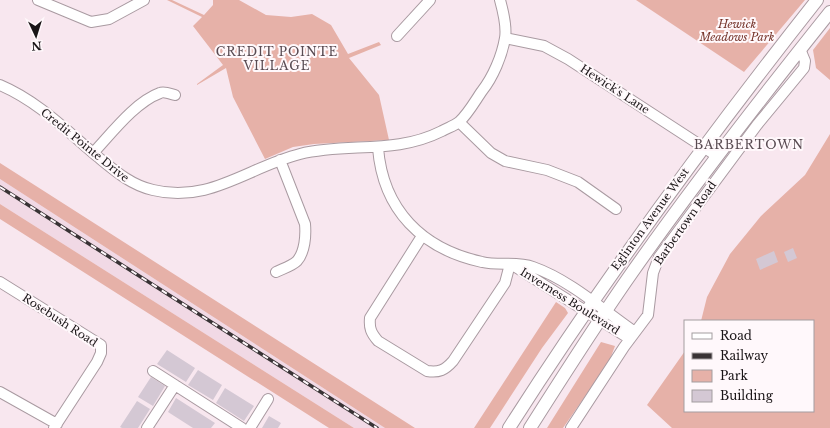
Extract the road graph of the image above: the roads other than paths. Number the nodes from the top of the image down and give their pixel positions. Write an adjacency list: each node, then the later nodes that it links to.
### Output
1 (38, 0): 2 (street)
2 (144, 0)
3 (430, 0): 7 (street)
4 (500, 0): 8 (street, Credit Pointe Drive)
5 (817, 0): 13 (main road, Eglinton Avenue West)
6 (830, 12): 9 (main road, Eglinton Avenue West)
7 (397, 36)
8 (505, 38): 12 (street, Credit Pointe Drive); 13 (street, Hewick's Lane)
9 (800, 49): 16 (main road, Eglinton Avenue West); 25 (street, Barbertown Road)
10 (0, 85): 15 (street, Credit Pointe Drive)
11 (175, 95): 15 (street)
12 (458, 122): 14 (street, Credit Pointe Drive); 18 (street)
13 (703, 146): 16 (street, Hewick's Lane); 23 (main road, Eglinton Avenue West)
14 (378, 148): 17 (street, Credit Pointe Drive); 19 (street, Inverness Boulevard)
15 (93, 153): 17 (street, Credit Pointe Drive)
16 (717, 156): 24 (main road, Eglinton Avenue West)
17 (280, 160): 21 (street)
18 (616, 209)
19 (422, 236): 20 (street, Inverness Boulevard); 20 (street)
20 (510, 264): 23 (street, Inverness Boulevard)
21 (276, 272)
22 (0, 282): 30 (street, Rosebush Road)
23 (588, 306): 24 (street, Inverness Boulevard); 34 (main road, Eglinton Avenue West)
24 (602, 315): 25 (street, Inverness Boulevard); 35 (main road, Eglinton Avenue West)
25 (632, 336): 36 (street, Barbertown Road)
26 (153, 371): 27 (street)
27 (175, 385): 31 (street); 32 (street)
28 (0, 392): 30 (street)
29 (268, 399): 33 (street)
30 (55, 426)
31 (147, 428)
32 (242, 428)
33 (250, 428)
34 (509, 428)
35 (530, 428)
36 (571, 428)

